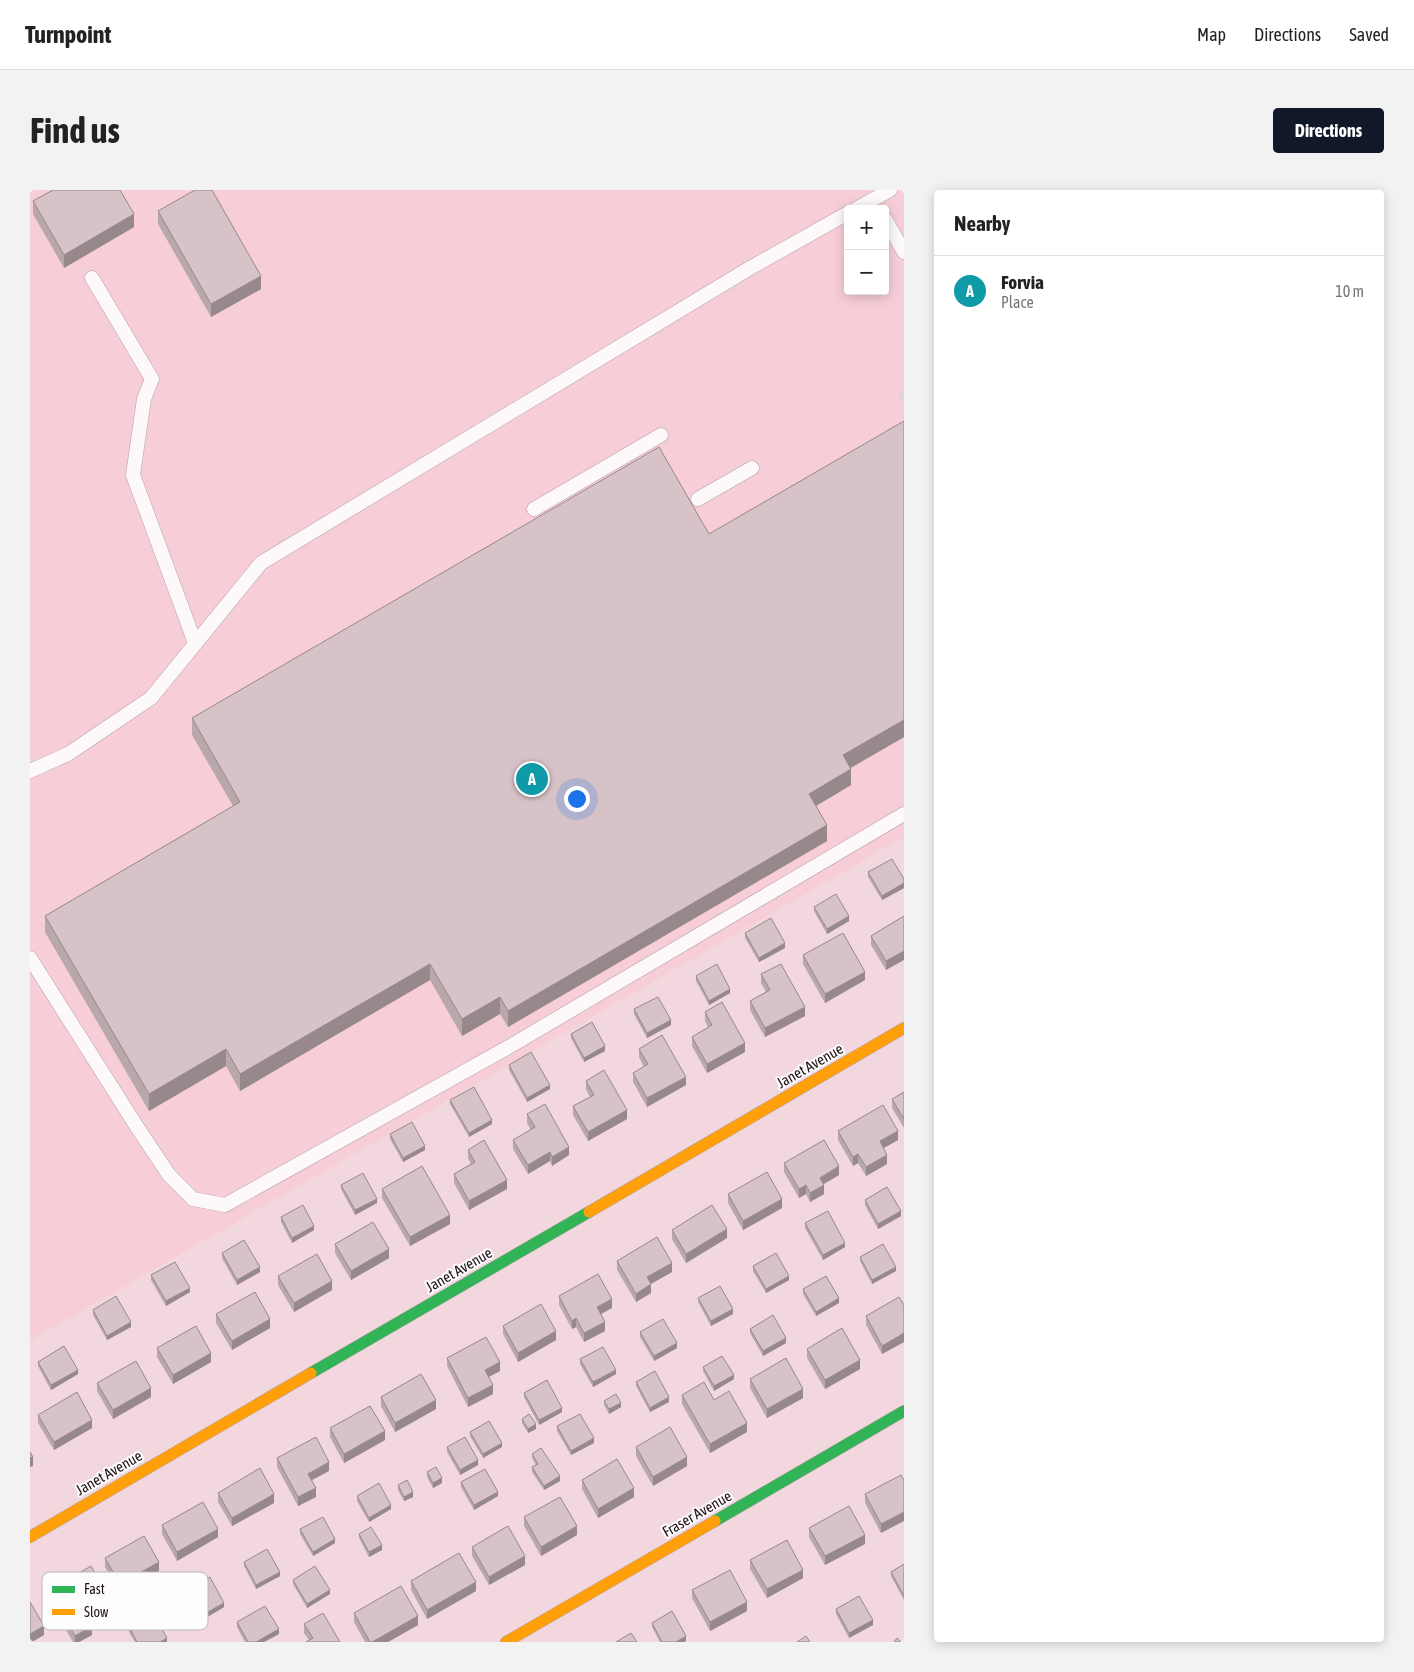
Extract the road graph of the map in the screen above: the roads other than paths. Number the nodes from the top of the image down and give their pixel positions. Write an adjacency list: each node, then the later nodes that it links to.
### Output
1 (890, 190): 2 (lane)
2 (877, 204)
3 (844, 216): 11 (lane)
4 (889, 225): 5 (lane)
5 (904, 252)
6 (92, 278): 11 (lane)
7 (661, 435): 10 (lane)
8 (752, 468): 9 (lane)
9 (698, 499)
10 (534, 509)
11 (196, 643): 12 (lane)
12 (30, 771)
13 (904, 814): 14 (lane)
14 (30, 958)
15 (904, 1028): 17 (street, Janet Avenue)
16 (904, 1411): 18 (street, Fraser Avenue)
17 (30, 1537)
18 (506, 1642)

